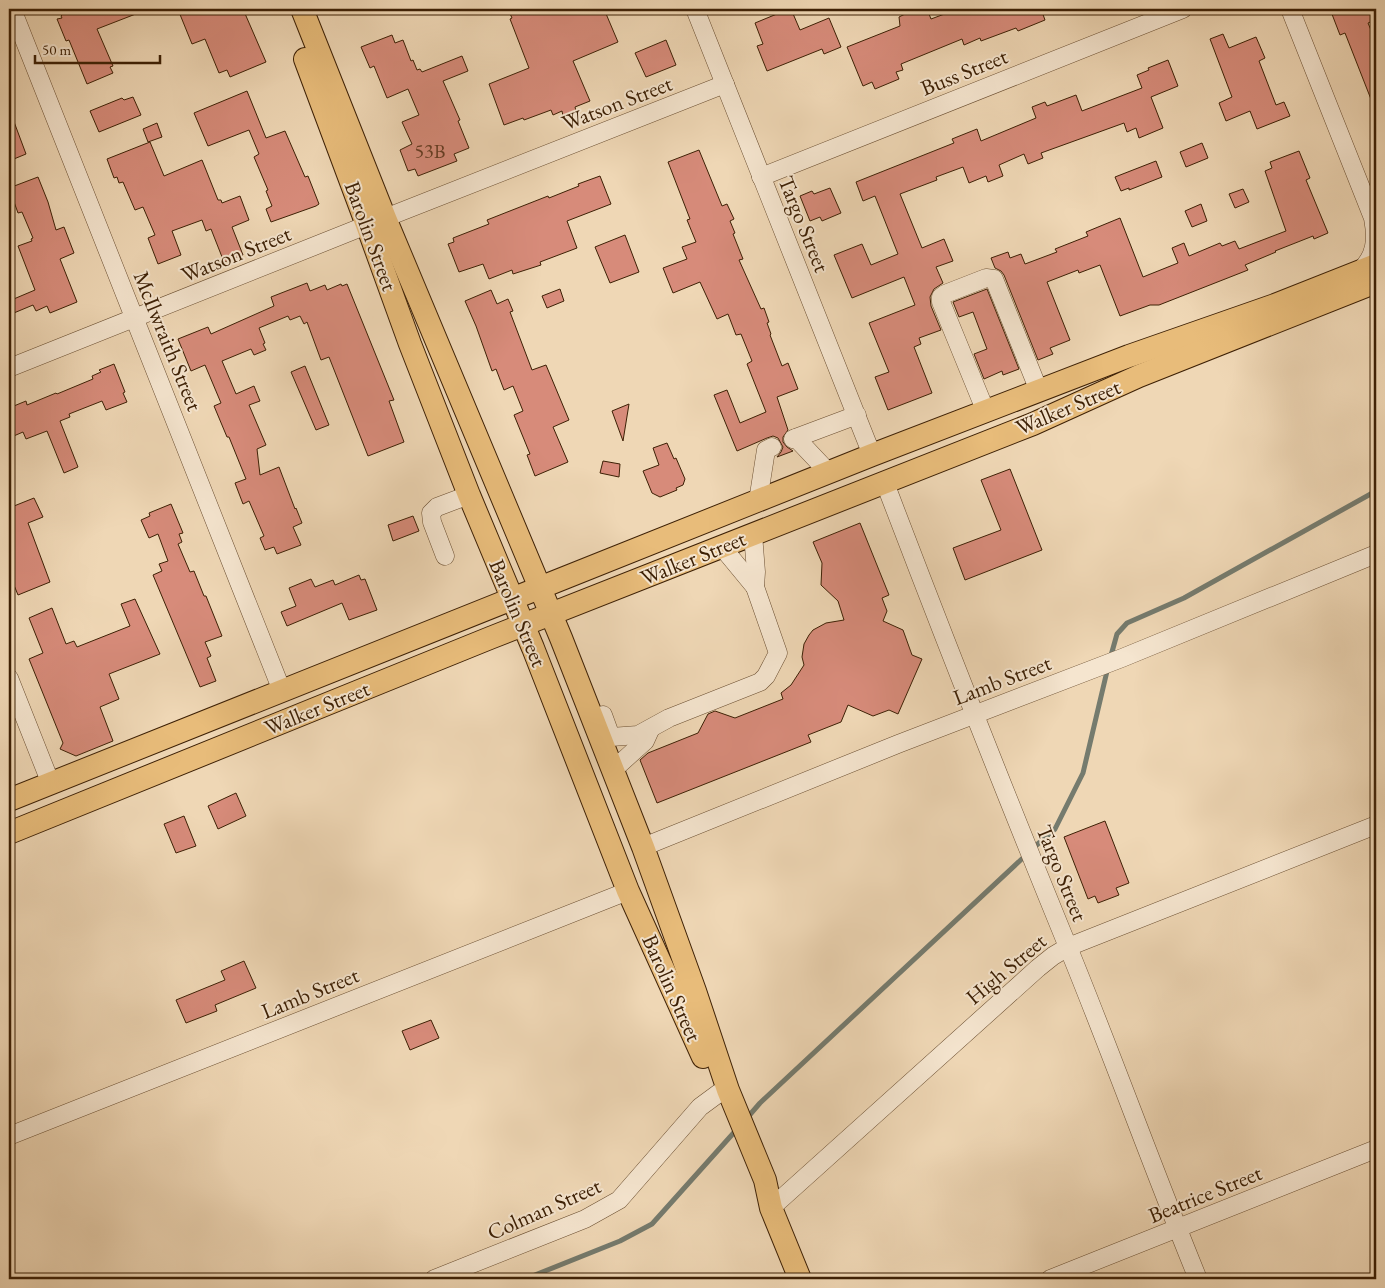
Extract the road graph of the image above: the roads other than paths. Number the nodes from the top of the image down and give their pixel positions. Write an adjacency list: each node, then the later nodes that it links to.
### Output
1 (12, 9): 12 (street, McIlwraith Street)
2 (286, 9): 10 (main road, Barolin Street)
3 (302, 9): 10 (main road, Barolin Street)
4 (695, 9): 7 (street, Targo Street)
5 (1183, 9): 8 (street, Buss Street)
6 (1290, 9): 9 (street)
7 (726, 84): 8 (street, Targo Street); 10 (street, Watson Street)
8 (761, 177): 16 (street, Targo Street)
9 (1375, 220): 11 (street)
10 (376, 222): 12 (street, Watson Street); 22 (main road, Barolin Street); 29 (main road, Barolin Street)
11 (1370, 273): 14 (main road, Walker Street); 17 (main road, Walker Street)
12 (135, 319): 13 (street, Watson Street); 35 (street, McIlwraith Street)
13 (9, 368)
14 (1039, 391): 15 (main road, Walker Street); 15 (street)
15 (986, 412): 19 (main road, Walker Street)
16 (856, 415): 19 (street, Targo Street); 20 (street)
17 (997, 438): 19 (main road); 21 (main road, Walker Street)
18 (772, 447): 23 (street)
19 (872, 455): 20 (main road, Walker Street)
20 (829, 473): 23 (main road, Walker Street)
21 (884, 483): 23 (main road); 24 (main road, Walker Street); 36 (street, Targo Street)
22 (469, 495): 27 (street); 30 (main road, Barolin Street)
23 (752, 504): 29 (main road, Walker Street)
24 (753, 534): 25 (main road, Walker Street); 28 (street)
25 (722, 547): 28 (street); 31 (main road, Walker Street)
26 (1376, 554): 36 (street, Lamb Street)
27 (445, 556)
28 (755, 587): 37 (street)
29 (540, 588): 30 (main road, Walker Street); 31 (main road, Barolin Street)
30 (512, 599): 32 (main road, Barolin Street); 35 (main road, Walker Street)
31 (552, 614): 32 (main road, Walker Street); 34 (main road, Barolin Street)
32 (524, 625): 42 (main road, Walker Street); 44 (main road, Barolin Street)
33 (9, 678): 39 (street)
34 (577, 679): 37 (street); 38 (main road, Barolin Street)
35 (282, 691): 39 (main road, Walker Street)
36 (974, 714): 43 (street, Lamb Street); 45 (street, Targo Street)
37 (650, 730): 38 (street)
38 (613, 770): 43 (main road, Barolin Street)
39 (51, 784): 40 (main road, Walker Street)
40 (9, 800)
41 (1376, 824): 45 (street, High Street)
42 (9, 833)
43 (643, 847): 46 (main road); 48 (main road, Barolin Street)
44 (628, 891): 46 (main road, Barolin Street); 49 (street, Lamb Street)
45 (1068, 947): 51 (street, High Street); 52 (street, Targo Street)
46 (666, 973): 47 (main road, Barolin Street)
47 (719, 1093): 48 (main road, Barolin Street); 53 (street, Colman Street)
48 (732, 1112): 51 (main road, Barolin Street)
49 (9, 1136)
50 (1376, 1150): 52 (street, Beatrice Street)
51 (771, 1208): 54 (main road, Barolin Street)
52 (1177, 1229): 55 (street, Beatrice Street); 56 (street, Targo Street)
53 (434, 1279)
54 (800, 1279)
55 (1050, 1279)
56 (1198, 1279)

